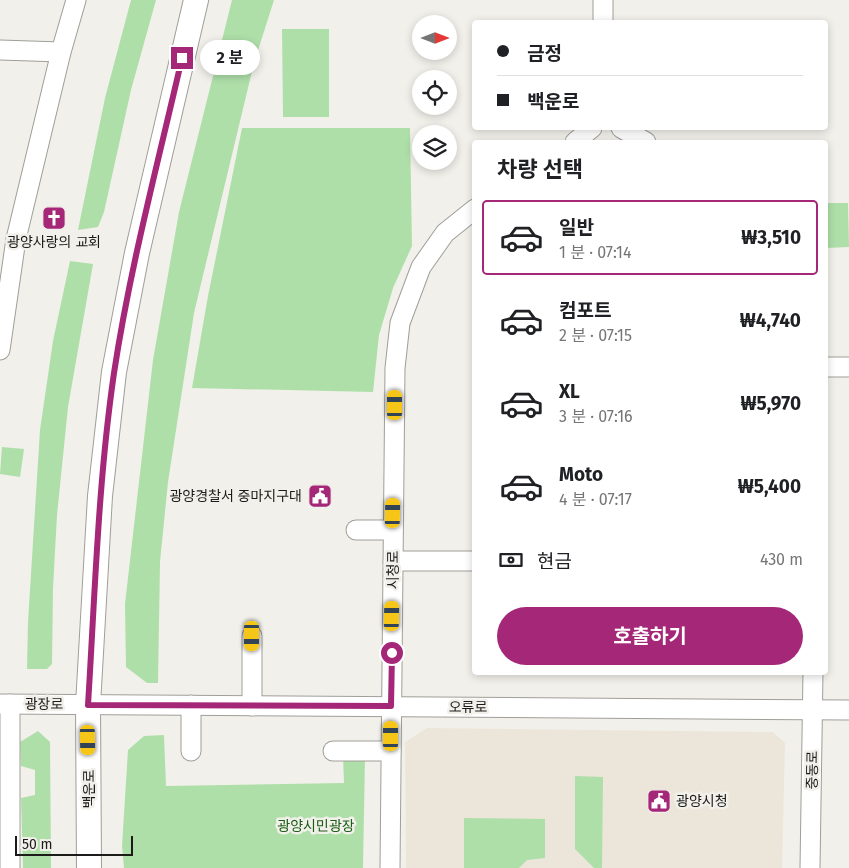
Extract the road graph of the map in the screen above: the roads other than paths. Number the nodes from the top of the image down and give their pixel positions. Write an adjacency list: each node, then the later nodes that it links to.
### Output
1 (76, 0): 6 (street)
2 (196, 0): 23 (main road, 백운로)
3 (603, 0): 4 (street)
4 (603, 20)
5 (0, 50): 6 (street)
6 (61, 52): 12 (street)
7 (590, 130): 9 (street)
8 (625, 130): 10 (street)
9 (577, 140)
10 (642, 140)
11 (472, 211): 17 (street, 시청로)
12 (8, 239): 13 (street)
13 (0, 350)
14 (828, 367): 15 (street)
15 (849, 367)
16 (356, 530): 17 (street)
17 (393, 530): 18 (street, 시청로)
18 (393, 561): 19 (street); 26 (street, 시청로)
19 (472, 561)
20 (252, 636): 25 (street)
21 (814, 675): 27 (street, 중동로)
22 (5, 704): 23 (street, 광장로); 32 (street)
23 (88, 705): 24 (street, 오류로); 33 (main road, 백운로)
24 (192, 705): 25 (street, 오류로); 29 (street)
25 (252, 706): 26 (street, 오류로)
26 (391, 706): 27 (street, 오류로); 31 (street, 시청로)
27 (812, 709): 28 (street, 오류로); 35 (street, 중동로)
28 (849, 710)
29 (192, 751)
30 (333, 751): 31 (street)
31 (391, 751): 34 (street, 시청로)
32 (10, 868)
33 (89, 868)
34 (390, 868)
35 (810, 868)

